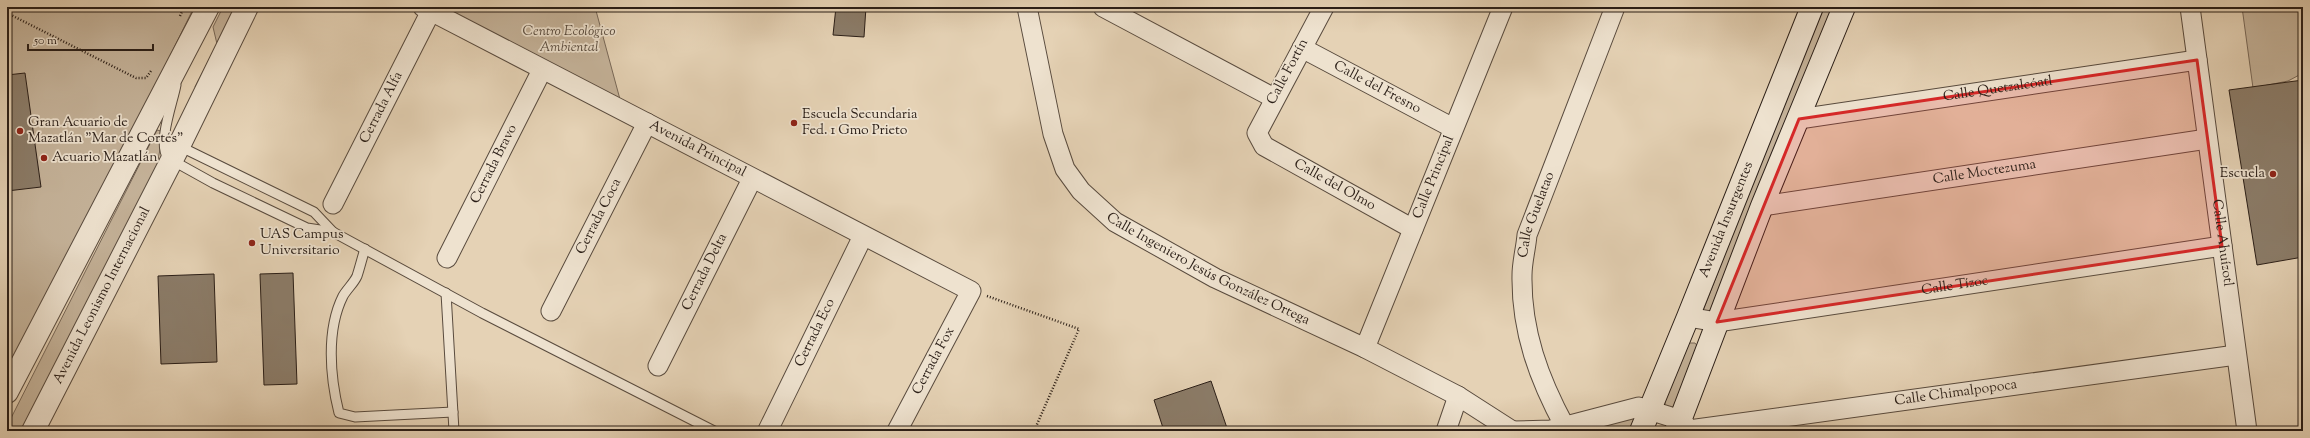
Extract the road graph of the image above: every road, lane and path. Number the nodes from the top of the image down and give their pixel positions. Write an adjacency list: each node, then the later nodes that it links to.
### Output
1 (208, 7): 15 (main road)
2 (247, 7): 24 (main road, Avenida Leonismo Internacional)
3 (1027, 7): 39 (street, Calle Ingeniero Jesús González Ortega)
4 (1102, 7): 18 (street)
5 (1324, 7): 13 (street, Calle Fortín)
6 (1502, 7): 21 (street, Calle Principal)
7 (1615, 7): 47 (street, Calle Guelatao)
8 (1812, 7): 37 (main road, Avenida Insurgentes)
9 (1844, 7): 19 (main road, Avenida Insurgentes)
10 (2190, 7): 14 (street, Calle Ahuízotl)
11 (427, 9): 16 (street, Avenida Principal); 26 (street, Cerrada Alfa)
12 (7, 13): 17 (path)
13 (1302, 48): 18 (street, Calle Fortín); 21 (street, Calle del Fresno)
14 (2197, 60): 19 (street, Calle Quetzalcóatl); 23 (street, Calle Ahuízotl)
15 (180, 62): 24 (lane); 42 (main road)
16 (542, 70): 20 (street, Avenida Principal); 33 (street, Cerrada Bravo)
17 (146, 78)
18 (1274, 98): 22 (street, Calle Fortín)
19 (1799, 119): 27 (main road, Avenida Insurgentes)
20 (646, 123): 25 (street, Avenida Principal); 36 (street, Cerrada Coca)
21 (1453, 128): 28 (street, Calle Principal)
22 (1259, 138): 28 (street, Calle del Olmo)
23 (2207, 139): 27 (street, Calle Moctezuma); 31 (street, Calle Ahuízotl)
24 (175, 154): 29 (lane); 29 (lane); 49 (main road, Avenida Leonismo Internacional)
25 (752, 179): 30 (street, Avenida Principal); 41 (street, Cerrada Delta)
26 (333, 204)
27 (1762, 206): 38 (main road, Avenida Insurgentes)
28 (1413, 229): 39 (street, Calle Principal)
29 (333, 232): 32 (lane)
30 (863, 236): 34 (street, Avenida Principal); 48 (street, Cerrada Eco)
31 (2222, 246): 38 (street, Calle Tízoc); 40 (street, Calle Ahuízotl)
32 (364, 249): 35 (lane); 45 (lane)
33 (446, 258)
34 (971, 291): 52 (street, Cerrada Fox); 53 (path)
35 (446, 293): 45 (lane); 51 (lane)
36 (551, 311)
37 (1688, 317): 38 (street, Calle Tízoc); 44 (main road, Avenida Insurgentes)
38 (1717, 322): 46 (main road, Avenida Insurgentes)
39 (1365, 348): 43 (street, Calle Ingeniero Jesús González Ortega)
40 (2236, 355): 46 (street, Calle Chimalpopoca); 57 (street, Calle Ahuízotl)
41 (658, 366)
42 (7, 392)
43 (1458, 396): 54 (street); 55 (street, Calle Ingeniero Jesús González Ortega)
44 (1648, 410): 46 (street); 47 (street); 56 (main road, Avenida Insurgentes)
45 (453, 412): 50 (lane)
46 (1679, 425)
47 (1565, 427): 55 (street)
48 (768, 430)
49 (33, 431)
50 (454, 431)
51 (714, 431)
52 (897, 431)
53 (1034, 431)
54 (1446, 431)
55 (1512, 431)
56 (1641, 431)
57 (2247, 431)

